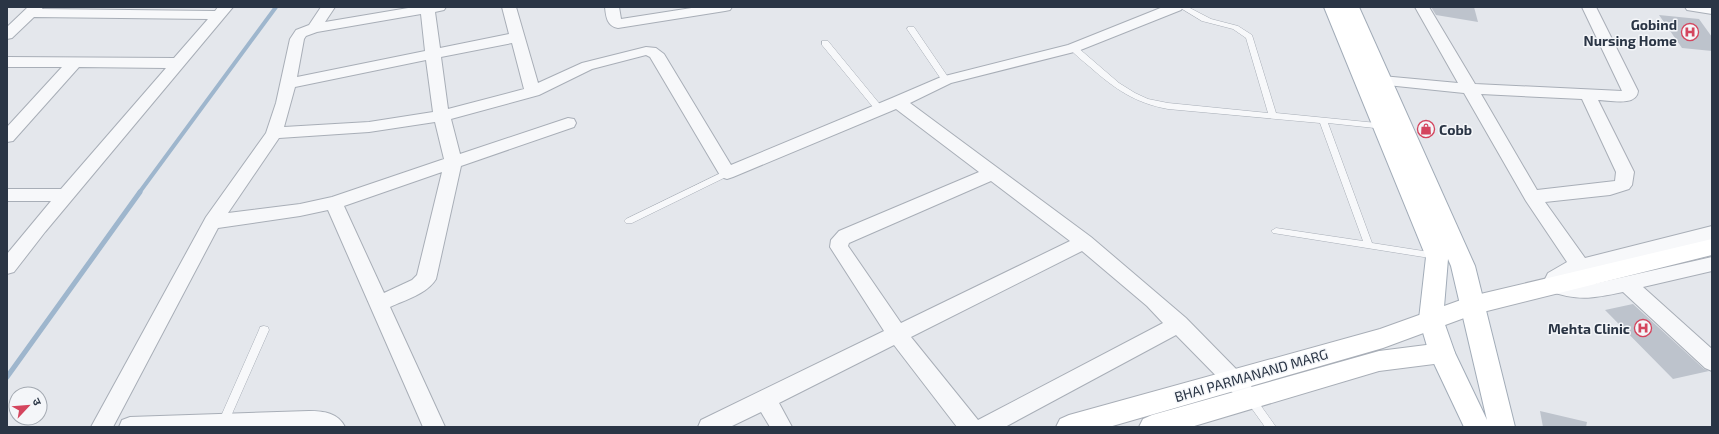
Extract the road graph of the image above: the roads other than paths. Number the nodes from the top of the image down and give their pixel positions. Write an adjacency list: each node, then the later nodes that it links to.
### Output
1 (328, 7): 17 (street)
2 (509, 7): 20 (street)
3 (612, 7): 4 (street)
4 (725, 7)
5 (1176, 7): 22 (street)
6 (1183, 7): 36 (lane)
7 (1334, 7): 39 (main road)
8 (1350, 7): 28 (main road)
9 (1422, 7): 30 (street)
10 (1589, 7): 32 (street)
11 (1692, 7): 13 (street)
12 (433, 8): 17 (street); 23 (street)
13 (1708, 9)
14 (223, 11): 15 (street); 26 (street)
15 (30, 13): 16 (street); 19 (street)
16 (7, 19)
17 (314, 28): 29 (street)
18 (911, 30): 27 (lane)
19 (7, 35)
20 (518, 37): 23 (street); 31 (street)
21 (825, 44): 34 (lane)
22 (1073, 48): 27 (street); 36 (lane)
23 (433, 54): 29 (street); 35 (street)
24 (7, 62): 25 (street)
25 (75, 62): 26 (street); 41 (street)
26 (179, 63): 46 (street)
27 (946, 80): 33 (street)
28 (1382, 81): 30 (street); 63 (main road)
29 (288, 84): 40 (street)
30 (1469, 89): 32 (street); 47 (street)
31 (533, 92): 35 (street); 43 (street)
32 (1588, 95): 47 (street)
33 (898, 102): 34 (street); 44 (street)
34 (880, 110): 43 (street)
35 (442, 116): 40 (street); 42 (street)
36 (1273, 116): 37 (lane)
37 (1323, 120): 39 (lane); 54 (lane)
38 (568, 123): 42 (street)
39 (1384, 126): 56 (main road)
40 (274, 133): 50 (street)
41 (7, 137)
42 (454, 162): 48 (street); 62 (street)
43 (728, 173): 49 (lane)
44 (993, 173): 53 (street); 67 (street)
45 (7, 195): 46 (street)
46 (66, 195): 59 (street)
47 (1532, 197): 58 (street)
48 (334, 202): 50 (street); 62 (street)
49 (629, 221)
50 (212, 222): 73 (street)
51 (1276, 231): 54 (lane)
52 (1712, 233): 58 (street)
53 (1084, 242): 65 (street); 67 (street)
54 (1369, 246): 56 (lane)
55 (1712, 247): 61 (main road, BHAI PARMANAND MARG)
56 (1437, 256): 64 (main road)
57 (1712, 264): 60 (street)
58 (1580, 266): 61 (street)
59 (7, 268)
60 (1626, 283): 61 (street); 69 (street)
61 (1552, 285): 63 (main road, BHAI PARMANAND MARG)
62 (379, 304): 76 (street)
63 (1472, 305): 64 (main road, BHAI PARMANAND MARG); 85 (main road)
64 (1431, 319): 68 (main road); 70 (main road, BHAI PARMANAND MARG)
65 (1179, 324): 70 (street); 80 (street)
66 (264, 330): 72 (lane)
67 (897, 334): 71 (street); 79 (street)
68 (1442, 353): 70 (main road, BHAI PARMANAND MARG); 84 (main road)
69 (1712, 362)
70 (1242, 389): 81 (main road, BHAI PARMANAND MARG); 82 (main road, BHAI PARMANAND MARG); 83 (lane)
71 (765, 399): 77 (street); 78 (street)
72 (223, 423): 74 (street); 75 (street)
73 (102, 427)
74 (130, 427)
75 (334, 427)
76 (434, 427)
77 (709, 427)
78 (781, 427)
79 (970, 427)
80 (985, 427)
81 (1069, 427)
82 (1152, 427)
83 (1271, 427)
84 (1477, 427)
85 (1502, 427)

